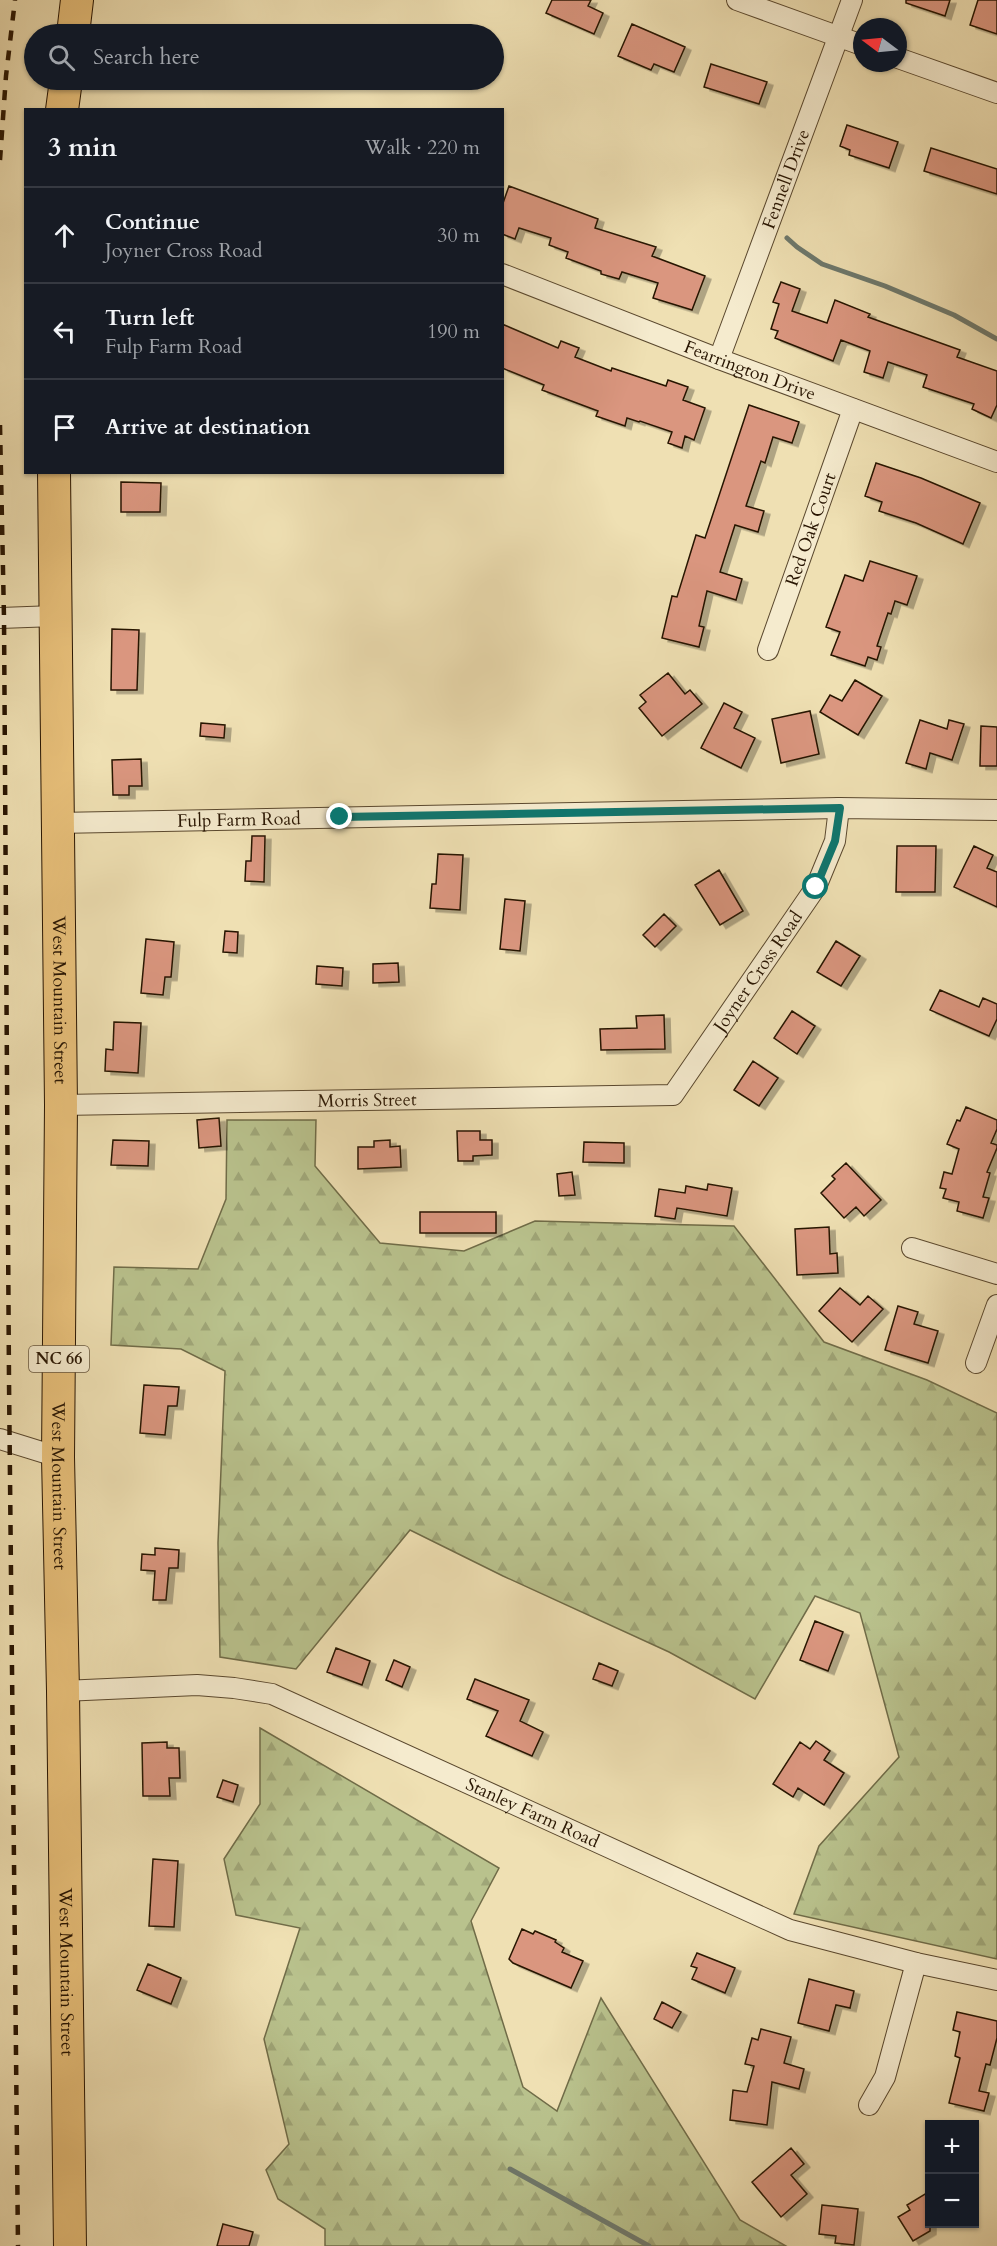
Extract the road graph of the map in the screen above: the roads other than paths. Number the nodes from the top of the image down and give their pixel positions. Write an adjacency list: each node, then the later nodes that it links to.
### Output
1 (77, 0): 4 (main road)
2 (737, 0): 5 (street)
3 (852, 0): 5 (street, Fennell Drive)
4 (73, 24)
5 (839, 36): 6 (street); 12 (street, Fennell Drive)
6 (853, 41)
7 (907, 61): 9 (street)
8 (65, 90): 10 (main road)
9 (997, 93)
10 (62, 108)
11 (504, 275): 12 (street, Fearrington Drive)
12 (719, 359): 13 (street, Fearrington Drive)
13 (854, 409): 14 (street, Fearrington Drive); 18 (street, Red Oak Court)
14 (997, 462)
15 (54, 474): 16 (main road, West Mountain Street / NC 66)
16 (55, 616): 17 (street); 21 (main road, West Mountain Street / NC 66)
17 (0, 618)
18 (768, 650)
19 (840, 808): 20 (street, Fulp Farm Road); 21 (street, Fulp Farm Road); 22 (street, Joyner Cross Road)
20 (997, 810)
21 (57, 823): 23 (main road, West Mountain Street / NC 66)
22 (673, 1095): 23 (street, Morris Street)
23 (61, 1105): 29 (main road, West Mountain Street / NC 66)
24 (912, 1248): 25 (street)
25 (997, 1274)
26 (997, 1305): 27 (street)
27 (976, 1363)
28 (0, 1439): 29 (street)
29 (58, 1457): 30 (main road, West Mountain Street / NC 66)
30 (63, 1691): 31 (street, Stanley Farm Road); 34 (main road, West Mountain Street / NC 66)
31 (916, 1963): 32 (street, Stanley Farm Road); 33 (street)
32 (997, 1980)
33 (869, 2105)
34 (70, 2246)

